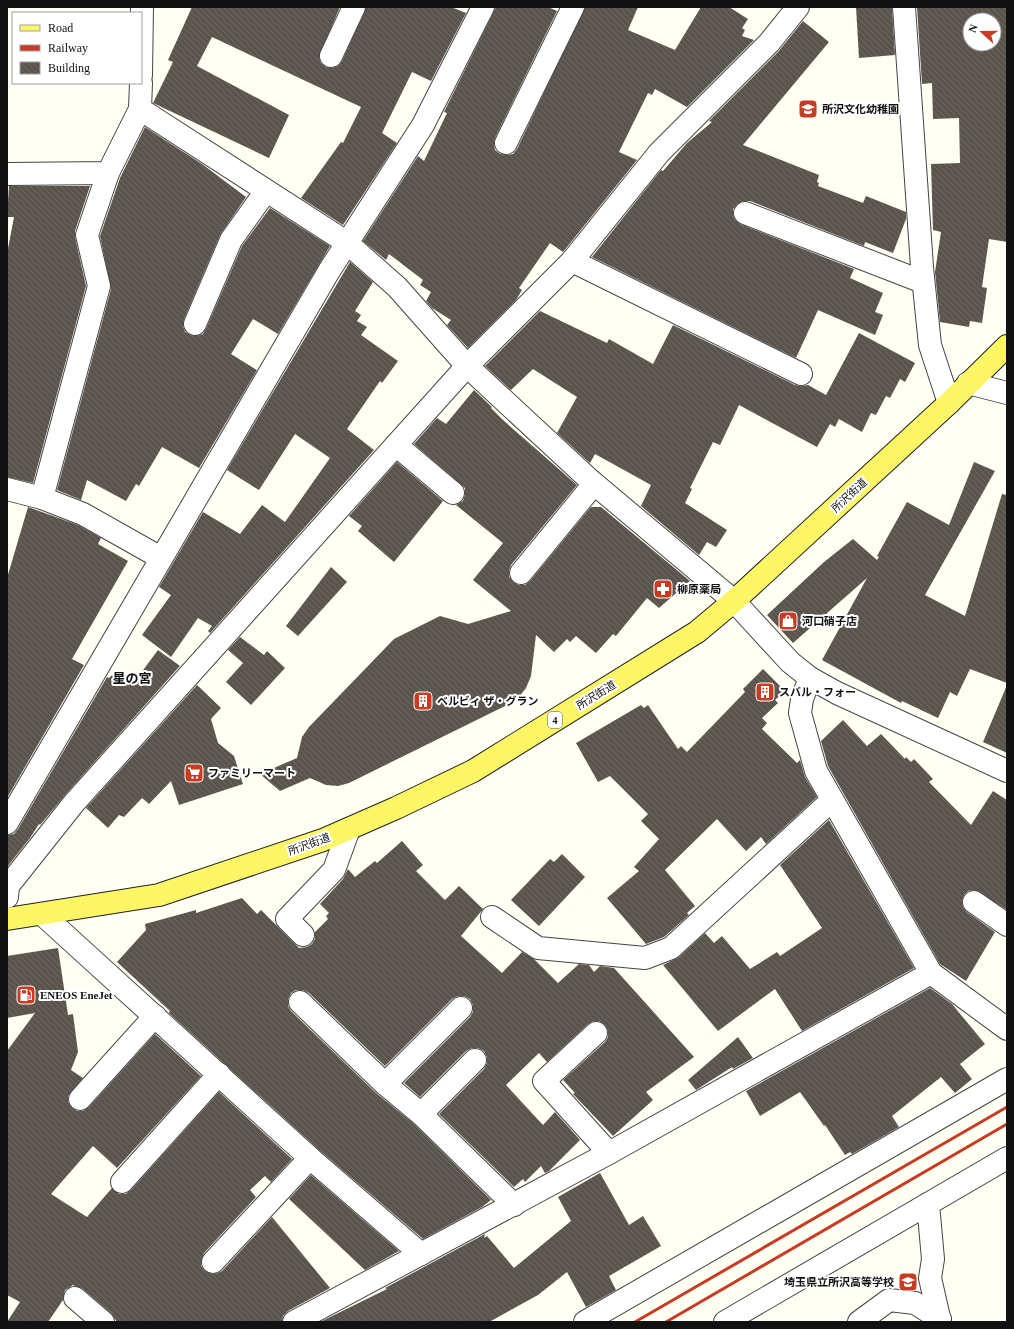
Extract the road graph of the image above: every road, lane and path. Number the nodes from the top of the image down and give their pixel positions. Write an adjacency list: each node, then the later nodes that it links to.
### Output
1 (354, 7): 6 (street)
2 (483, 7): 14 (street)
3 (573, 7): 9 (street)
4 (798, 7): 15 (street)
5 (904, 7): 16 (street)
6 (331, 56)
7 (141, 84): 8 (street)
8 (140, 109): 10 (street); 12 (street)
9 (506, 143)
10 (108, 173): 11 (street); 28 (street)
11 (7, 174)
12 (266, 190): 14 (street); 17 (street)
13 (745, 213): 16 (street)
14 (346, 242): 19 (street); 29 (street)
15 (572, 261): 19 (street); 20 (street)
16 (923, 282): 23 (street)
17 (195, 324)
18 (1007, 346): 21 (main road, 所沢街道 / 4)
19 (468, 366): 24 (street); 25 (street)
20 (801, 374)
21 (968, 383): 22 (street); 23 (main road, 所沢街道 / 4)
22 (1007, 393)
23 (949, 403): 31 (main road, 所沢街道 / 4)
24 (396, 445): 27 (street); 37 (street)
25 (594, 484): 30 (street); 31 (street)
26 (7, 489): 28 (street)
27 (454, 493)
28 (42, 498): 29 (street)
29 (161, 558): 35 (street)
30 (521, 573)
31 (734, 601): 32 (street); 36 (main road, 所沢街道 / 4)
32 (810, 678): 33 (street); 34 (street)
33 (1007, 771)
34 (832, 800): 40 (street); 44 (street)
35 (7, 823)
36 (349, 829): 39 (main road, 所沢街道 / 4); 43 (street)
37 (7, 897)
38 (974, 902): 42 (street)
39 (42, 914): 41 (main road, 所沢街道 / 4); 47 (street)
40 (492, 917)
41 (7, 919)
42 (1007, 925)
43 (303, 935)
44 (931, 973): 48 (street); 56 (street)
45 (300, 1002): 53 (street)
46 (460, 1008): 53 (street)
47 (155, 1016): 51 (street); 54 (street)
48 (1007, 1029)
49 (596, 1033): 56 (street)
50 (474, 1060): 55 (street)
51 (219, 1074): 57 (street); 59 (street)
52 (1007, 1079): 68 (street)
53 (385, 1084): 55 (street)
54 (80, 1099)
55 (421, 1114): 61 (street)
56 (609, 1153): 61 (street)
57 (310, 1158): 62 (street); 63 (street)
58 (1007, 1158): 60 (street)
59 (122, 1182)
60 (928, 1204): 65 (street); 69 (street)
61 (514, 1205): 62 (street)
62 (421, 1254): 67 (street)
63 (213, 1262)
64 (75, 1298): 66 (street)
65 (940, 1321): 70 (street)
66 (103, 1322)
67 (294, 1322)
68 (585, 1322)
69 (725, 1322)
70 (859, 1322)

